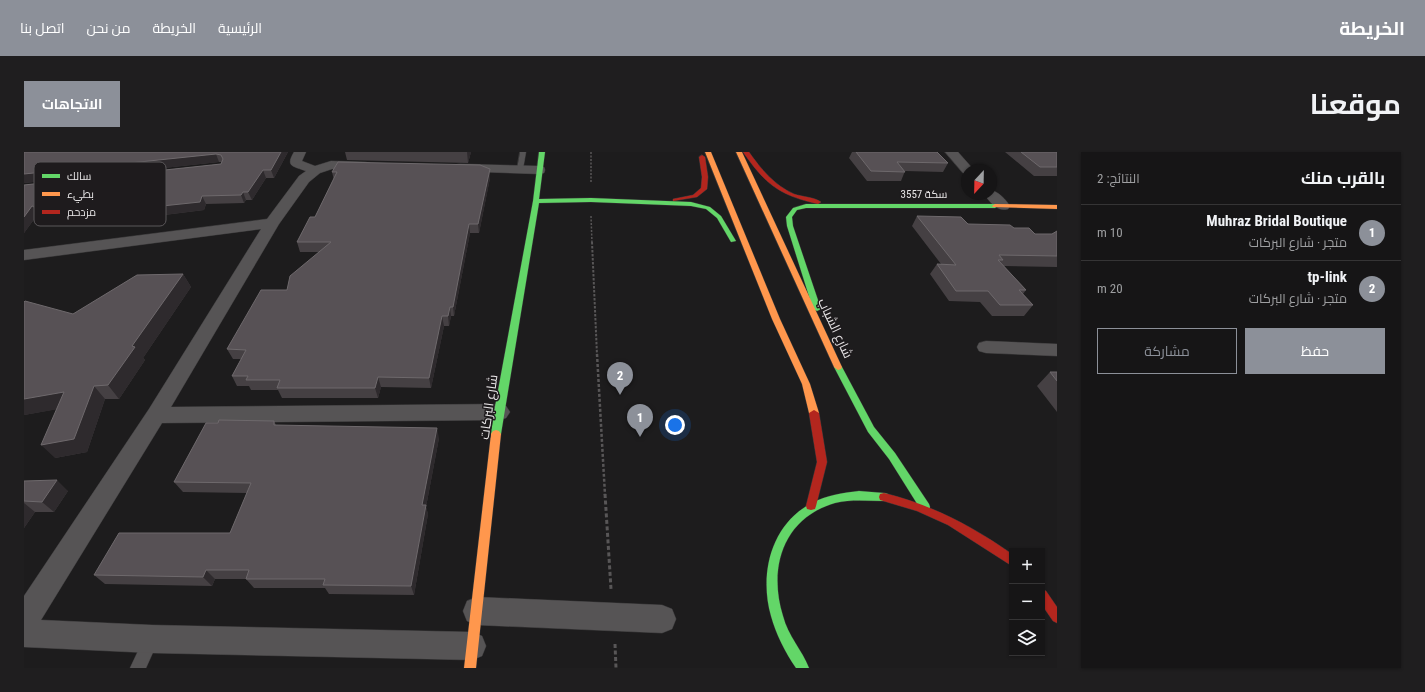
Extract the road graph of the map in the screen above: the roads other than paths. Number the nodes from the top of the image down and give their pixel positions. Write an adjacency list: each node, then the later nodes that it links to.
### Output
1 (300, 152): 13 (street)
2 (523, 152): 12 (lane)
3 (542, 152): 14 (main road, شارع البركات)
4 (701, 152): 17 (main road)
5 (708, 152): 23 (main road)
6 (739, 152): 24 (main road, شارع الشباب)
7 (746, 152): 18 (main road)
8 (951, 152): 9 (street)
9 (962, 164)
10 (378, 166): 13 (street)
11 (449, 168): 12 (street)
12 (520, 169): 14 (street)
13 (315, 170): 21 (street)
14 (539, 170): 16 (main road, شارع البركات)
15 (997, 200): 19 (street)
16 (536, 201): 17 (main road); 27 (main road, شارع البركات)
17 (643, 203): 23 (main road)
18 (839, 205): 19 (main road, سكة 3557); 24 (main road)
19 (1003, 206): 20 (main road, سكة 3557)
20 (1057, 207)
21 (272, 223): 22 (street); 28 (street)
22 (24, 255)
23 (776, 319): 29 (main road)
24 (826, 337): 30 (main road, شارع الشباب)
25 (986, 347): 26 (street)
26 (1057, 350)
27 (499, 412): 28 (street); 35 (main road, شارع البركات)
28 (156, 415): 38 (street)
29 (811, 506): 30 (main road); 43 (main road)
30 (925, 507): 31 (main road)
31 (1009, 559)
32 (1045, 595): 34 (main road)
33 (1045, 598): 36 (main road)
34 (1057, 601)
35 (477, 611): 37 (street); 41 (main road, شارع البركات)
36 (1057, 617)
37 (662, 619)
38 (24, 622)
39 (24, 633): 40 (street)
40 (152, 638): 41 (street); 42 (lane)
41 (471, 657)
42 (138, 668)
43 (803, 668)

